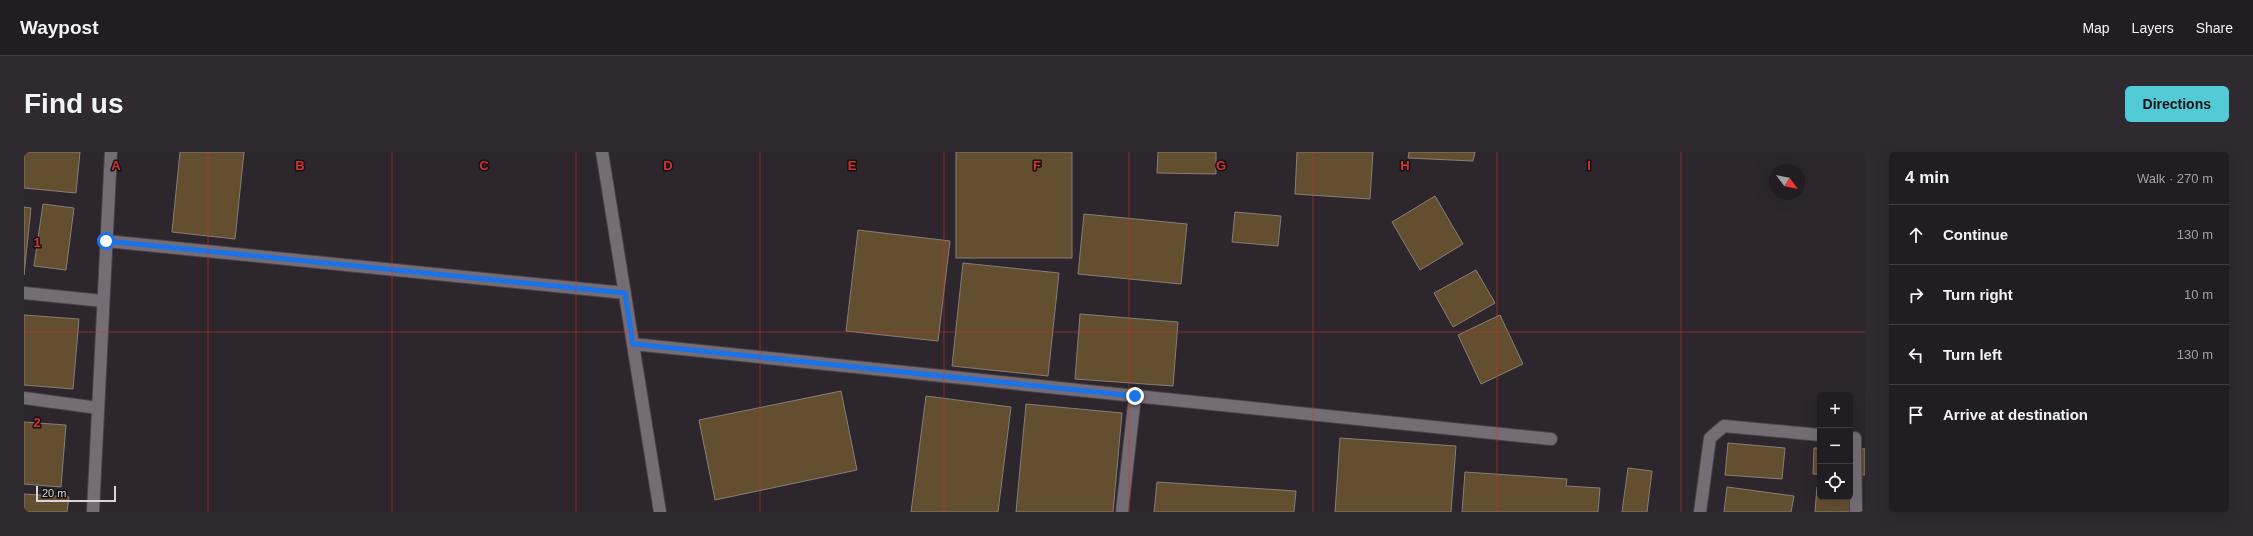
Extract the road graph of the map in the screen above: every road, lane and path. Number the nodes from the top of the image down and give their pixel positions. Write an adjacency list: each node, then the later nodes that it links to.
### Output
1 (111, 152): 3 (street)
2 (602, 152): 5 (street)
3 (106, 241): 5 (street); 6 (street)
4 (24, 293): 6 (street)
5 (625, 293): 7 (street)
6 (103, 300): 10 (street)
7 (633, 344): 8 (street); 15 (street)
8 (1135, 396): 13 (street); 16 (street)
9 (24, 398): 10 (street)
10 (98, 408): 14 (street)
11 (1817, 435): 17 (street)
12 (1857, 438): 18 (street)
13 (1551, 439)
14 (93, 512)
15 (660, 512)
16 (1122, 512)
17 (1700, 512)
18 (1856, 512)

